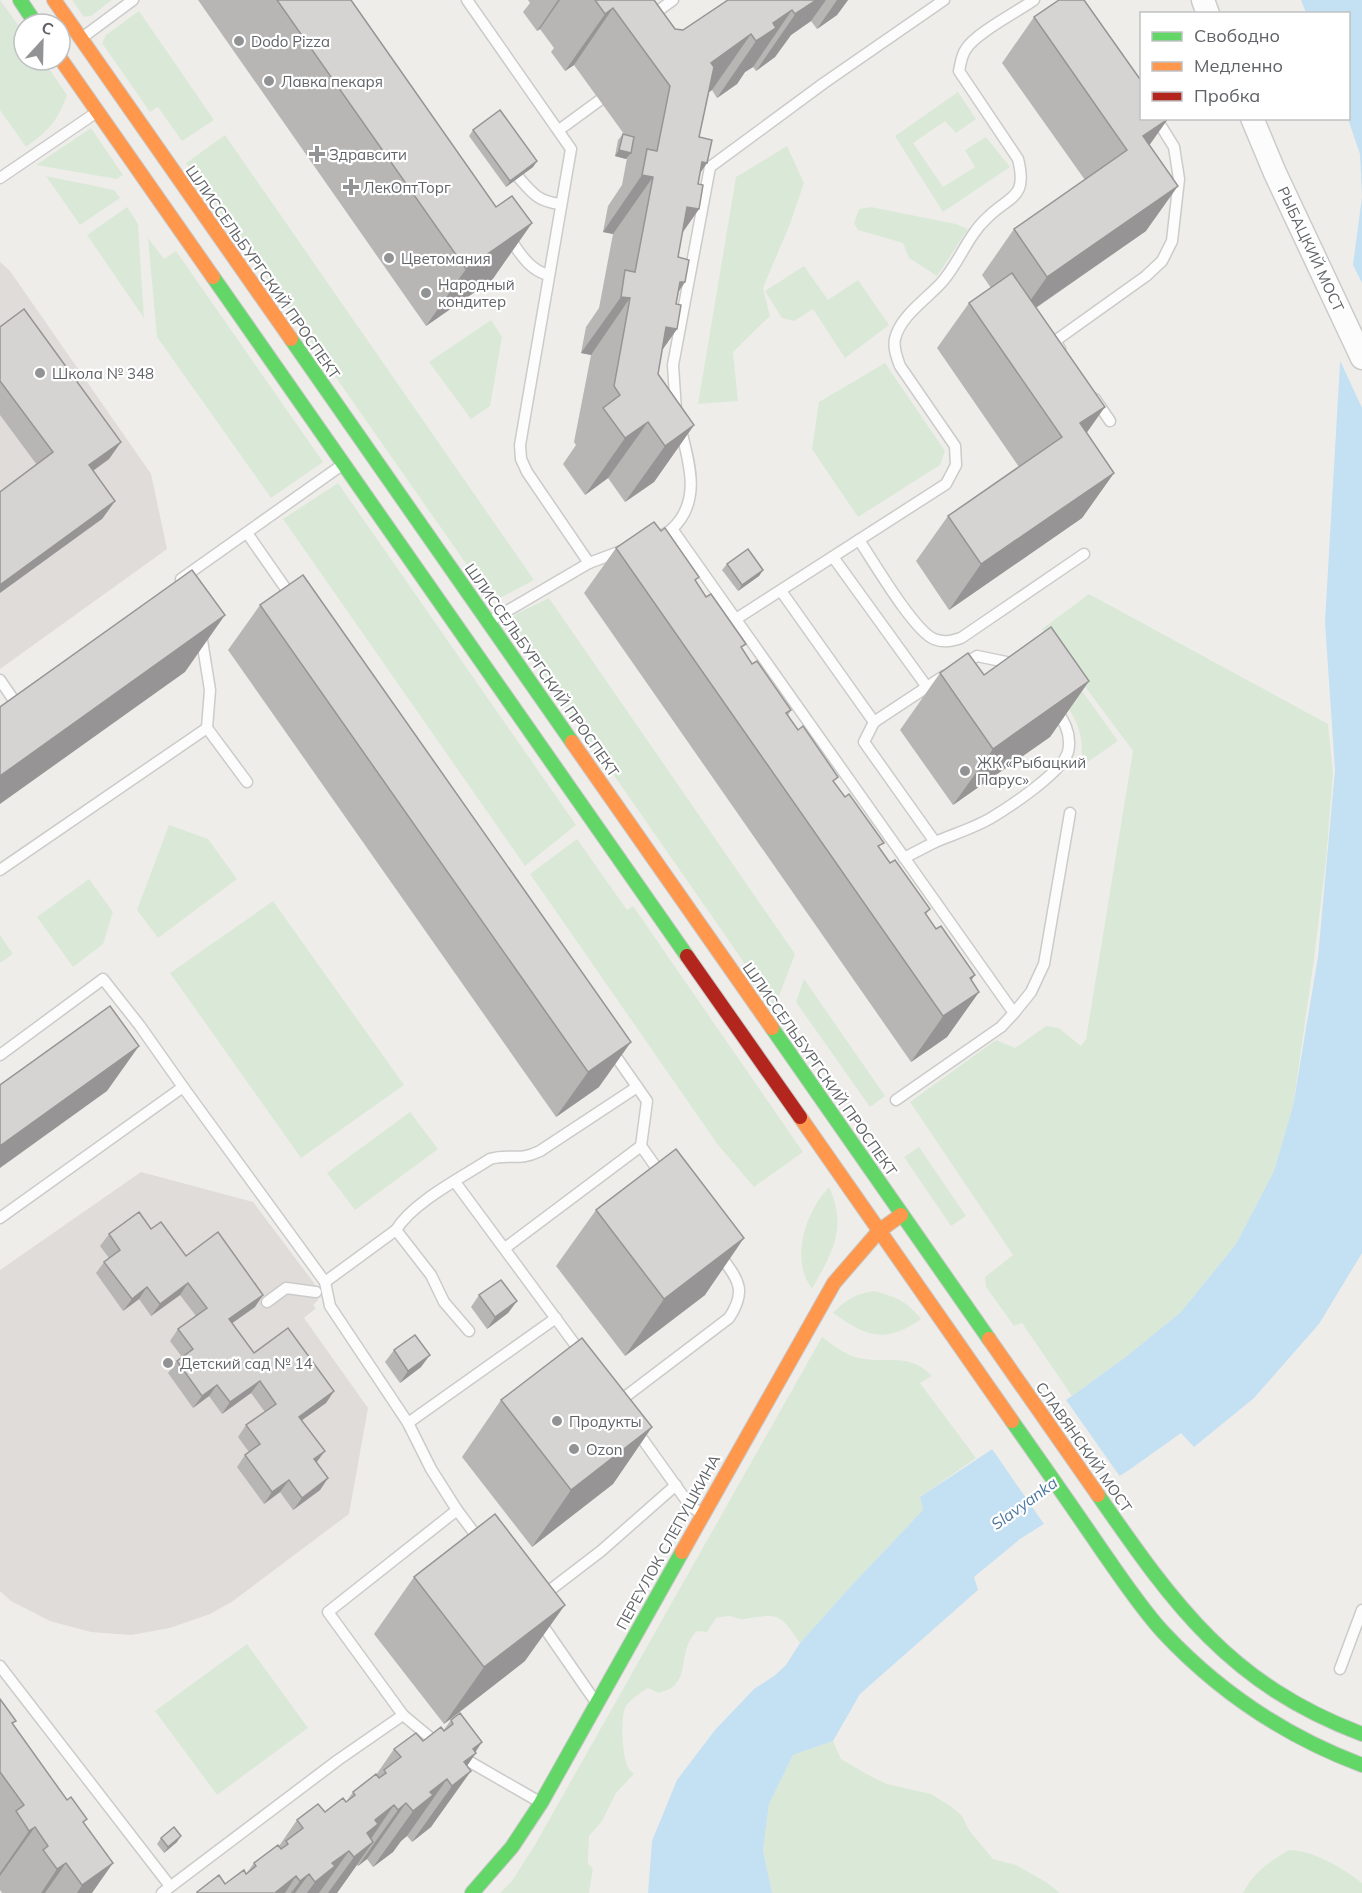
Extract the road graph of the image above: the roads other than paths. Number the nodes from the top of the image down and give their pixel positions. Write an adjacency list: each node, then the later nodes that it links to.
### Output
1 (133, 0): 7 (lane)
2 (467, 0): 14 (lane)
3 (673, 0): 6 (lane)
4 (944, 0): 25 (lane)
5 (1034, 0): 27 (lane)
6 (651, 28)
7 (72, 45)
8 (72, 53): 11 (main road, ШЛИССЕЛЬБУРГСКИЙ ПРОСПЕКТ)
9 (72, 53): 11 (main road, ШЛИССЕЛЬБУРГСКИЙ ПРОСПЕКТ)
10 (600, 100): 14 (lane)
11 (109, 104): 16 (lane); 24 (main road, ШЛИССЕЛЬБУРГСКИЙ ПРОСПЕКТ); 24 (main road, ШЛИССЕЛЬБУРГСКИЙ ПРОСПЕКТ)
12 (1157, 120): 20 (lane)
13 (1253, 120): 21 (street, РЫБАЦКИЙ МОСТ)
14 (559, 130): 17 (lane)
15 (519, 177): 17 (lane)
16 (0, 178)
17 (560, 204): 19 (lane)
18 (503, 229): 19 (lane)
19 (548, 275): 32 (lane)
20 (1067, 358)
21 (1362, 358)
22 (1092, 394): 23 (lane)
23 (1110, 420)
24 (355, 456): 26 (lane); 40 (main road, ШЛИССЕЛЬБУРГСКИЙ ПРОСПЕКТ); 40 (main road, ШЛИССЕЛЬБУРГСКИЙ ПРОСПЕКТ)
25 (672, 529): 28 (lane); 38 (lane)
26 (247, 533): 33 (lane); 37 (lane)
27 (859, 540): 30 (lane); 31 (lane)
28 (650, 541)
29 (630, 548): 32 (lane)
30 (1083, 554)
31 (833, 557): 36 (lane); 43 (lane)
32 (589, 563): 40 (lane)
33 (190, 573): 34 (lane); 35 (lane)
34 (192, 584)
35 (173, 585)
36 (781, 591): 38 (lane); 46 (lane)
37 (302, 610)
38 (736, 619): 51 (lane)
39 (198, 620): 47 (lane)
40 (476, 630): 62 (main road, ШЛИССЕЛЬБУРГСКИЙ ПРОСПЕКТ); 65 (main road, ШЛИССЕЛЬБУРГСКИЙ ПРОСПЕКТ)
41 (1029, 675): 43 (lane)
42 (0, 680): 44 (lane)
43 (927, 687): 46 (lane)
44 (14, 698)
45 (1050, 702): 50 (lane)
46 (874, 722): 50 (lane)
47 (207, 728): 48 (lane); 52 (lane)
48 (247, 782)
49 (1070, 813): 53 (lane)
50 (935, 842): 51 (lane)
51 (904, 858): 53 (lane)
52 (0, 870)
53 (1014, 1013): 58 (lane)
54 (603, 1038): 57 (lane)
55 (0, 1055): 56 (lane)
56 (183, 1087): 63 (lane); 68 (lane)
57 (638, 1087): 59 (lane); 60 (lane)
58 (896, 1100)
59 (640, 1146): 61 (lane); 67 (lane)
60 (455, 1182): 64 (lane); 67 (lane)
61 (667, 1183)
62 (902, 1215): 65 (main road, ПЕРЕУЛОК СЛЕПУШКИНА); 73 (main road, ШЛИССЕЛЬБУРГСКИЙ ПРОСПЕКТ)
63 (0, 1218)
64 (396, 1230): 68 (lane); 72 (lane)
65 (879, 1231): 78 (main road, ПЕРЕУЛОК СЛЕПУШКИНА); 86 (main road, ШЛИССЕЛЬБУРГСКИЙ ПРОСПЕКТ)
66 (714, 1247): 76 (lane)
67 (505, 1248): 71 (lane)
68 (325, 1282): 75 (lane)
69 (316, 1292): 70 (lane)
70 (267, 1302)
71 (556, 1318): 74 (lane); 75 (lane)
72 (469, 1331)
73 (1003, 1359): 85 (main road, СЛАВЯНСКИЙ МОСТ)
74 (590, 1365)
75 (408, 1423): 77 (lane)
76 (676, 1485): 78 (lane); 83 (lane)
77 (457, 1510): 79 (lane); 84 (lane)
78 (703, 1514): 83 (main road, ПЕРЕУЛОК СЛЕПУШКИНА)
79 (486, 1549)
80 (1362, 1610): 82 (lane)
81 (0, 1666): 88 (lane)
82 (1340, 1669)
83 (597, 1704): 87 (main road, ПЕРЕУЛОК СЛЕПУШКИНА)
84 (403, 1714): 87 (lane); 88 (lane)
85 (1362, 1734)
86 (1362, 1765)
87 (541, 1803): 89 (main road, ПЕРЕУЛОК СЛЕПУШКИНА)
88 (166, 1889)
89 (472, 1893)

